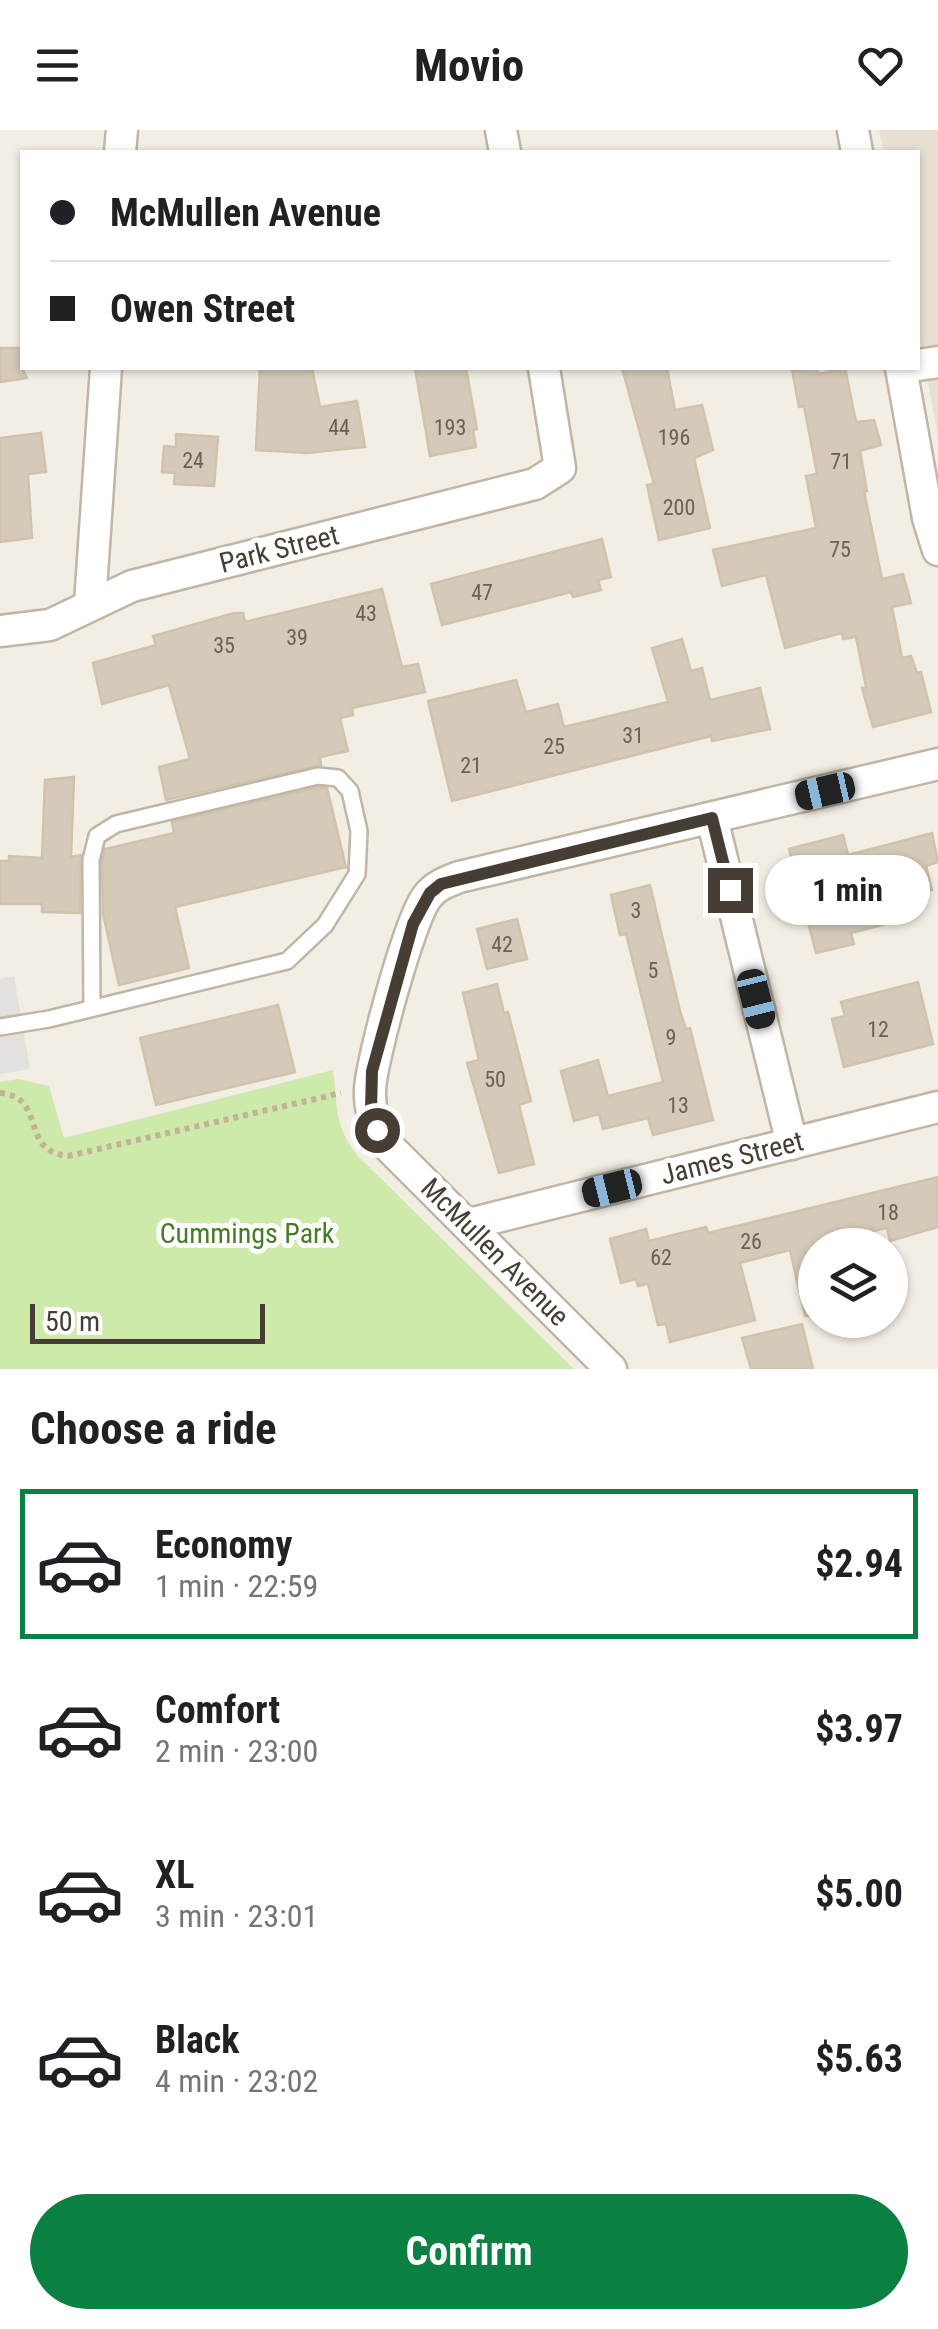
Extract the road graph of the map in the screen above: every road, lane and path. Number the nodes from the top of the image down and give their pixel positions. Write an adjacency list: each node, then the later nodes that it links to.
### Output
1 (106, 370): 5 (street)
2 (544, 370): 5 (street, Park Street)
3 (901, 370): 4 (street)
4 (938, 550)
5 (90, 604): 6 (street, Park Street)
6 (0, 631)
7 (938, 764): 8 (street, McMullen Avenue)
8 (712, 818): 11 (street, McMullen Avenue); 14 (street)
9 (92, 1007): 9 (lane); 10 (lane)
10 (0, 1027)
11 (370, 1091): 12 (path); 15 (street, McMullen Avenue)
12 (0, 1093)
13 (938, 1107): 14 (street, James Street)
14 (792, 1144): 15 (street, James Street)
15 (468, 1224): 16 (street, McMullen Avenue)
16 (610, 1369)

